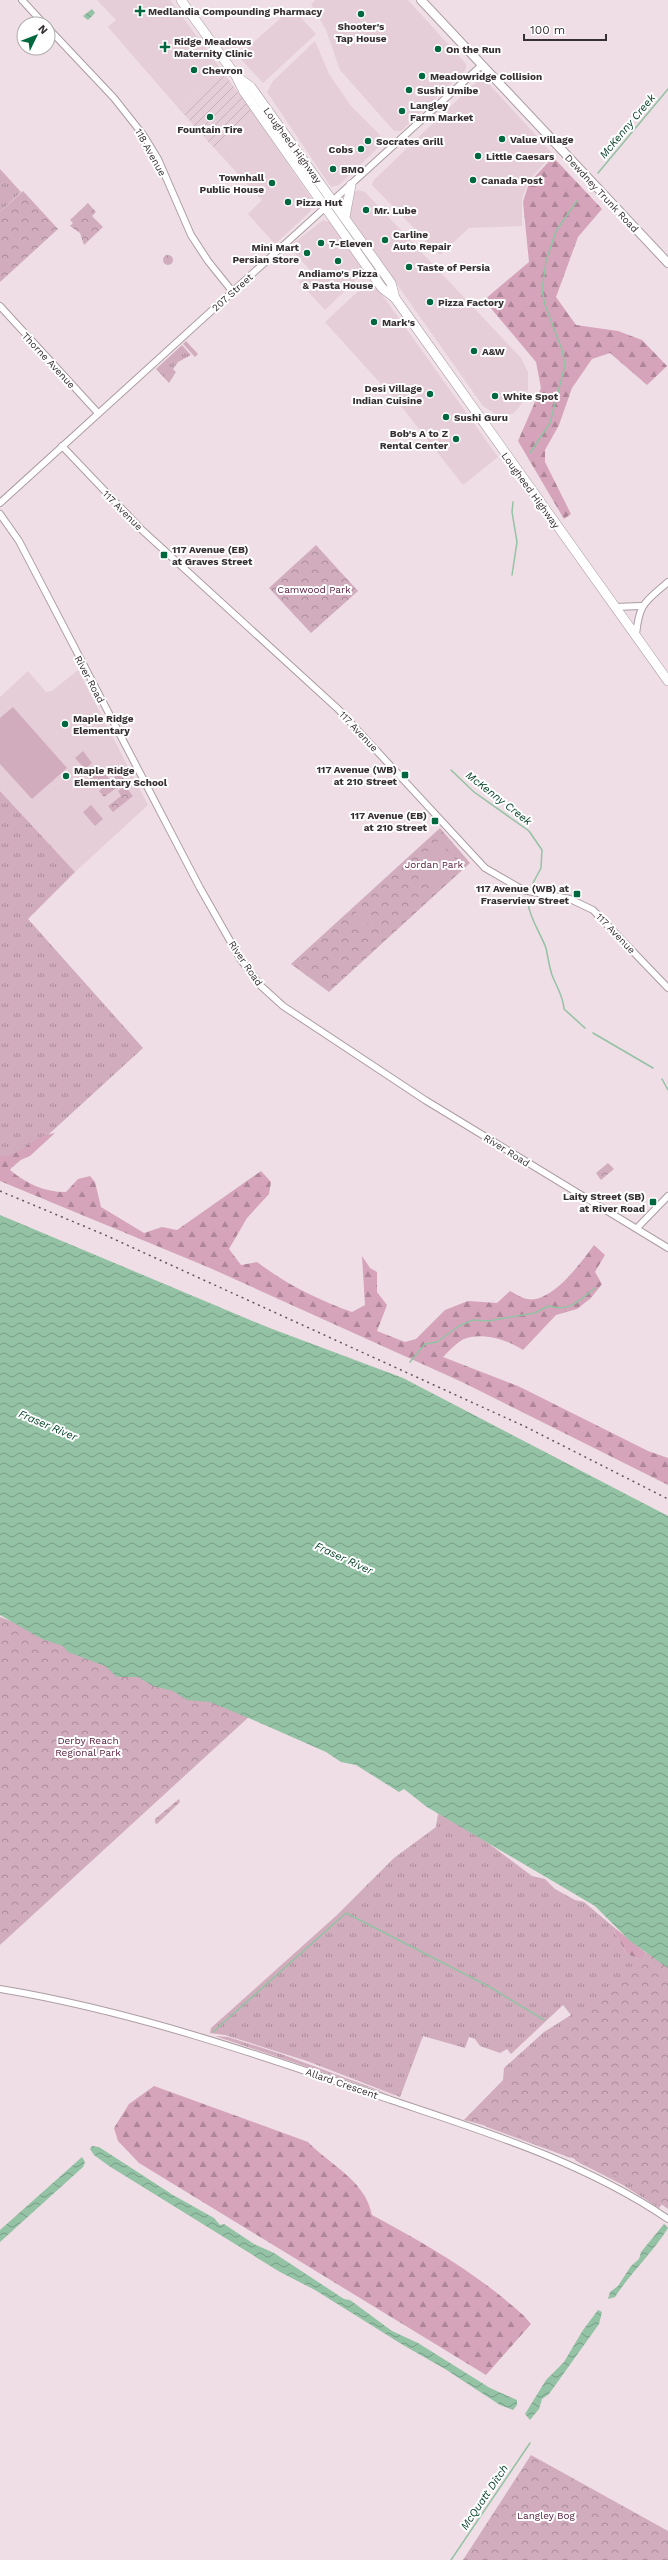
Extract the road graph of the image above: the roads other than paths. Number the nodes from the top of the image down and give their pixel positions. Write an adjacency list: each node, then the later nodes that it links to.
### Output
1 (22, 0): 4 (street)
2 (181, 0): 7 (highway, Lougheed Highway)
3 (421, 0): 6 (main road, Dewdney Trunk Road)
4 (37, 16)
5 (56, 36): 13 (street, 118 Avenue)
6 (482, 65): 8 (street, 207 Street); 12 (main road, Dewdney Trunk Road)
7 (236, 76): 9 (highway, Lougheed Highway); 10 (highway, Lougheed Highway)
8 (351, 185): 9 (street, 207 Street); 11 (highway)
9 (333, 200): 10 (street, 207 Street); 11 (highway, Lougheed Highway)
10 (325, 207): 13 (street, 207 Street); 14 (highway, Lougheed Highway)
11 (345, 217): 14 (highway, Lougheed Highway)
12 (668, 263)
13 (232, 291): 16 (street, 207 Street)
14 (395, 298): 22 (highway, Lougheed Highway)
15 (0, 306): 16 (street, Thorne Avenue)
16 (98, 413): 17 (street, 207 Street)
17 (62, 446): 18 (street, 207 Street); 25 (street, 117 Avenue)
18 (0, 503)
19 (0, 514): 27 (street, River Road)
20 (668, 582): 21 (street)
21 (641, 606): 22 (street); 23 (street)
22 (615, 607): 23 (highway, Lougheed Highway)
23 (636, 635): 24 (highway, Lougheed Highway)
24 (668, 681)
25 (668, 988)
26 (668, 1196): 27 (street)
27 (636, 1228): 28 (street, River Road)
28 (668, 1248)
29 (0, 1989): 30 (street, Allard Crescent)
30 (668, 2219)

